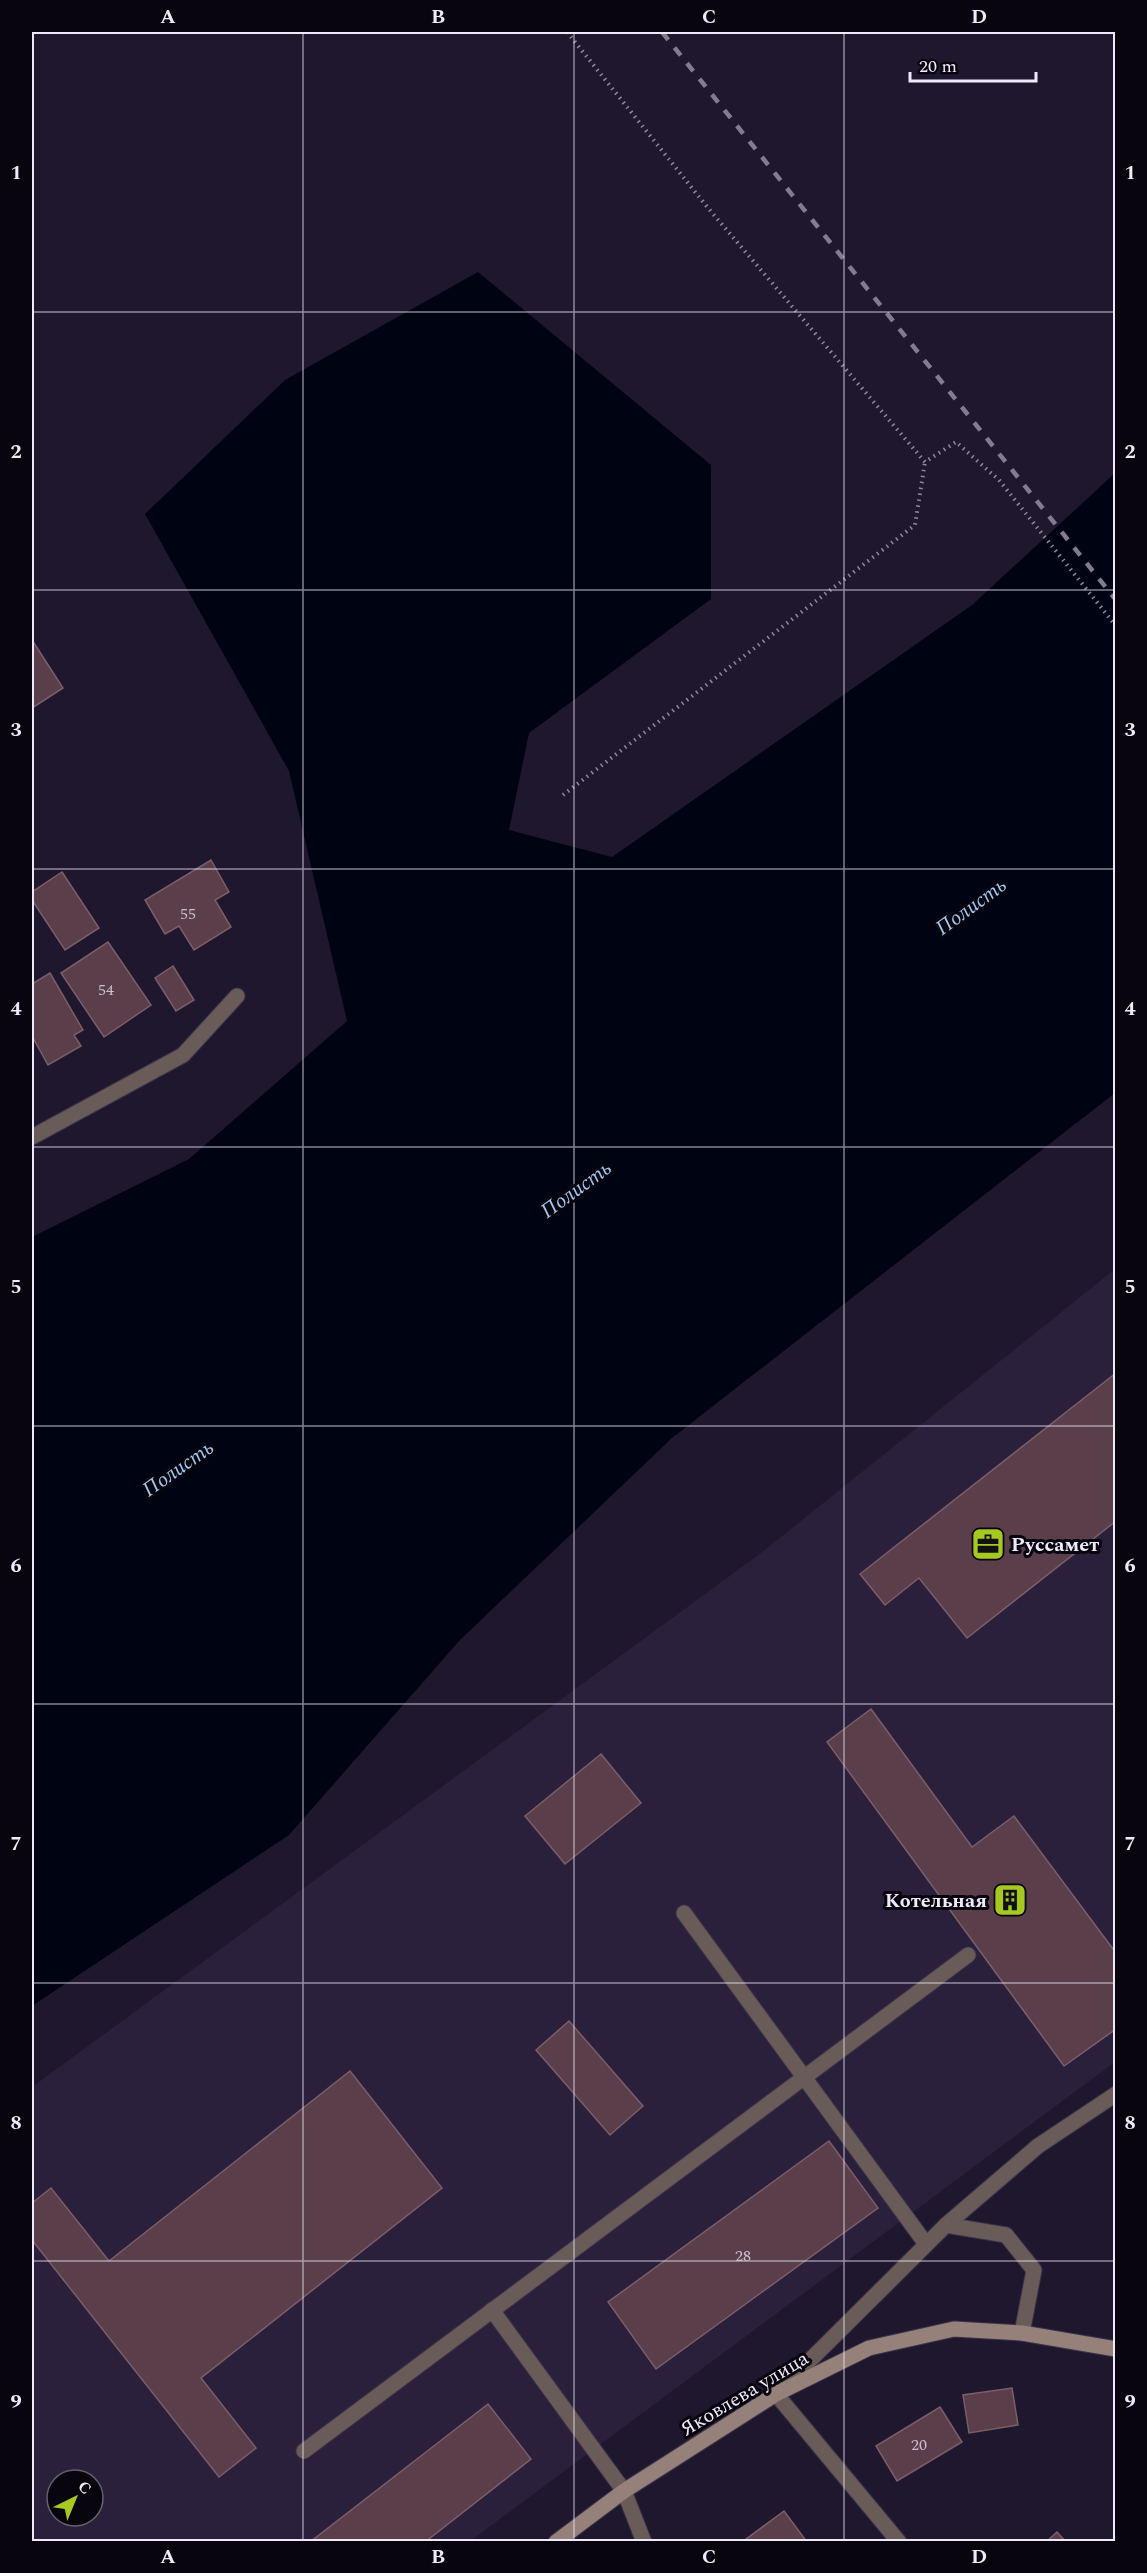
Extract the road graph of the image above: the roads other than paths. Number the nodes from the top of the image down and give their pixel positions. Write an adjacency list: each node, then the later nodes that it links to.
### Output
1 (237, 996): 2 (street)
2 (32, 1137)
3 (684, 1913): 5 (street)
4 (968, 1954): 5 (street)
5 (804, 2077): 8 (street); 9 (street)
6 (1116, 2094): 7 (street)
7 (946, 2225): 8 (street); 10 (street)
8 (926, 2244): 12 (street)
9 (492, 2310): 13 (street); 14 (street)
10 (1022, 2333): 11 (street, Яковлева улица); 12 (street, Яковлева улица)
11 (1116, 2349)
12 (776, 2394): 14 (street, Яковлева улица); 17 (street)
13 (304, 2451)
14 (624, 2491): 15 (street, Яковлева улица); 16 (street)
15 (556, 2541)
16 (644, 2541)
17 (899, 2541)

